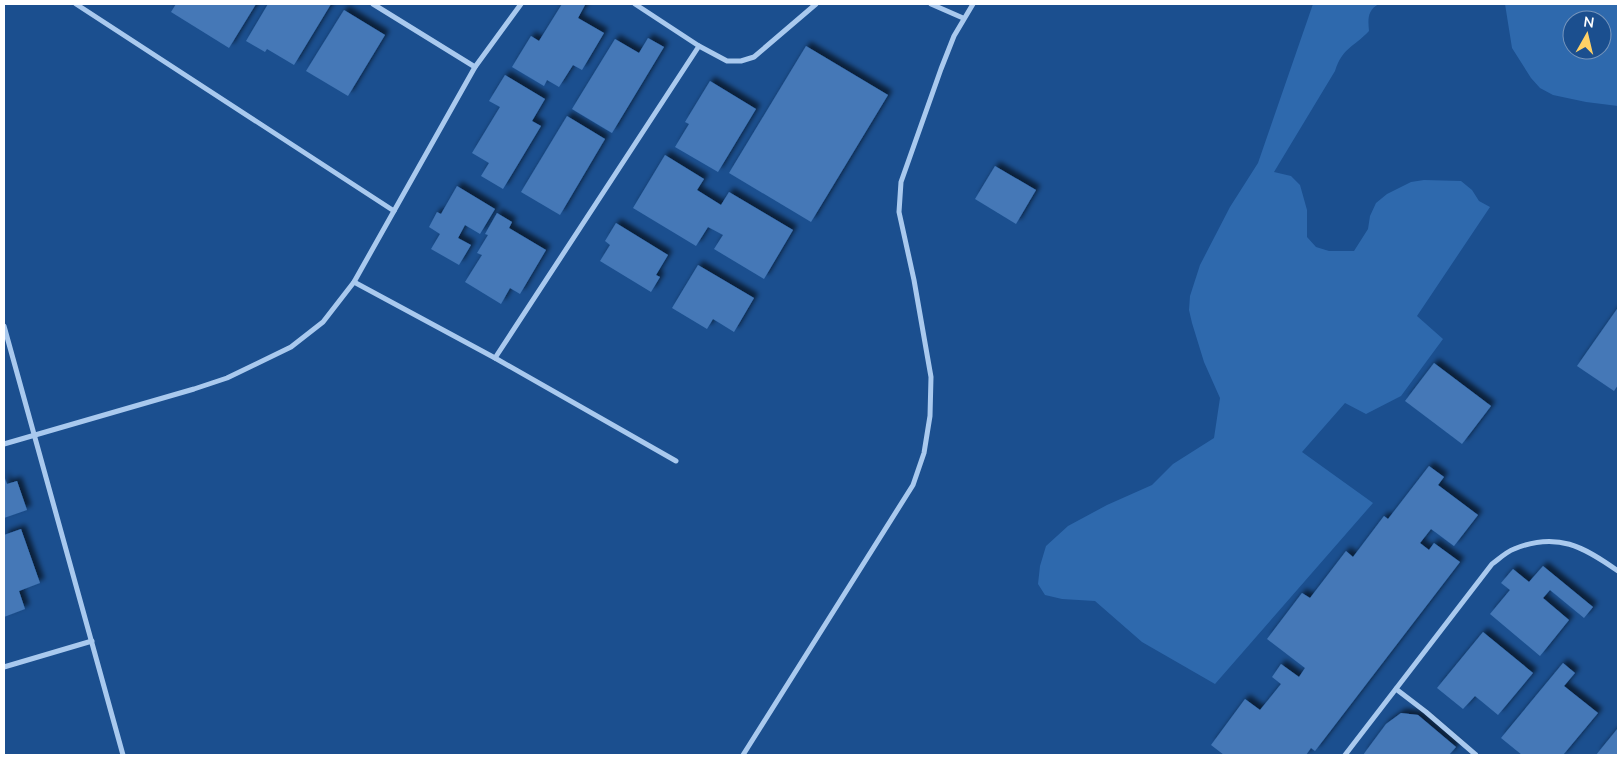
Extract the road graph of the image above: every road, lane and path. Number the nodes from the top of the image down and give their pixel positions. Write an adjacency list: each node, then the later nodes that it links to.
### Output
1 (76, 4): 11 (street)
2 (373, 4): 10 (street)
3 (521, 4): 10 (street)
4 (635, 4): 9 (street)
5 (816, 4): 9 (street)
6 (931, 4): 8 (street)
7 (972, 4): 8 (street)
8 (963, 18): 23 (street)
9 (699, 46): 14 (street)
10 (475, 67): 11 (street)
11 (394, 211): 12 (street)
12 (354, 282): 14 (street); 15 (street)
13 (4, 326): 15 (street)
14 (495, 358): 17 (street)
15 (35, 436): 16 (street); 19 (street)
16 (4, 444)
17 (676, 461)
18 (1618, 571): 21 (street)
19 (92, 641): 20 (street); 22 (street)
20 (4, 667)
21 (1396, 689): 24 (street); 25 (street)
22 (124, 755)
23 (742, 755)
24 (1345, 755)
25 (1476, 755)

